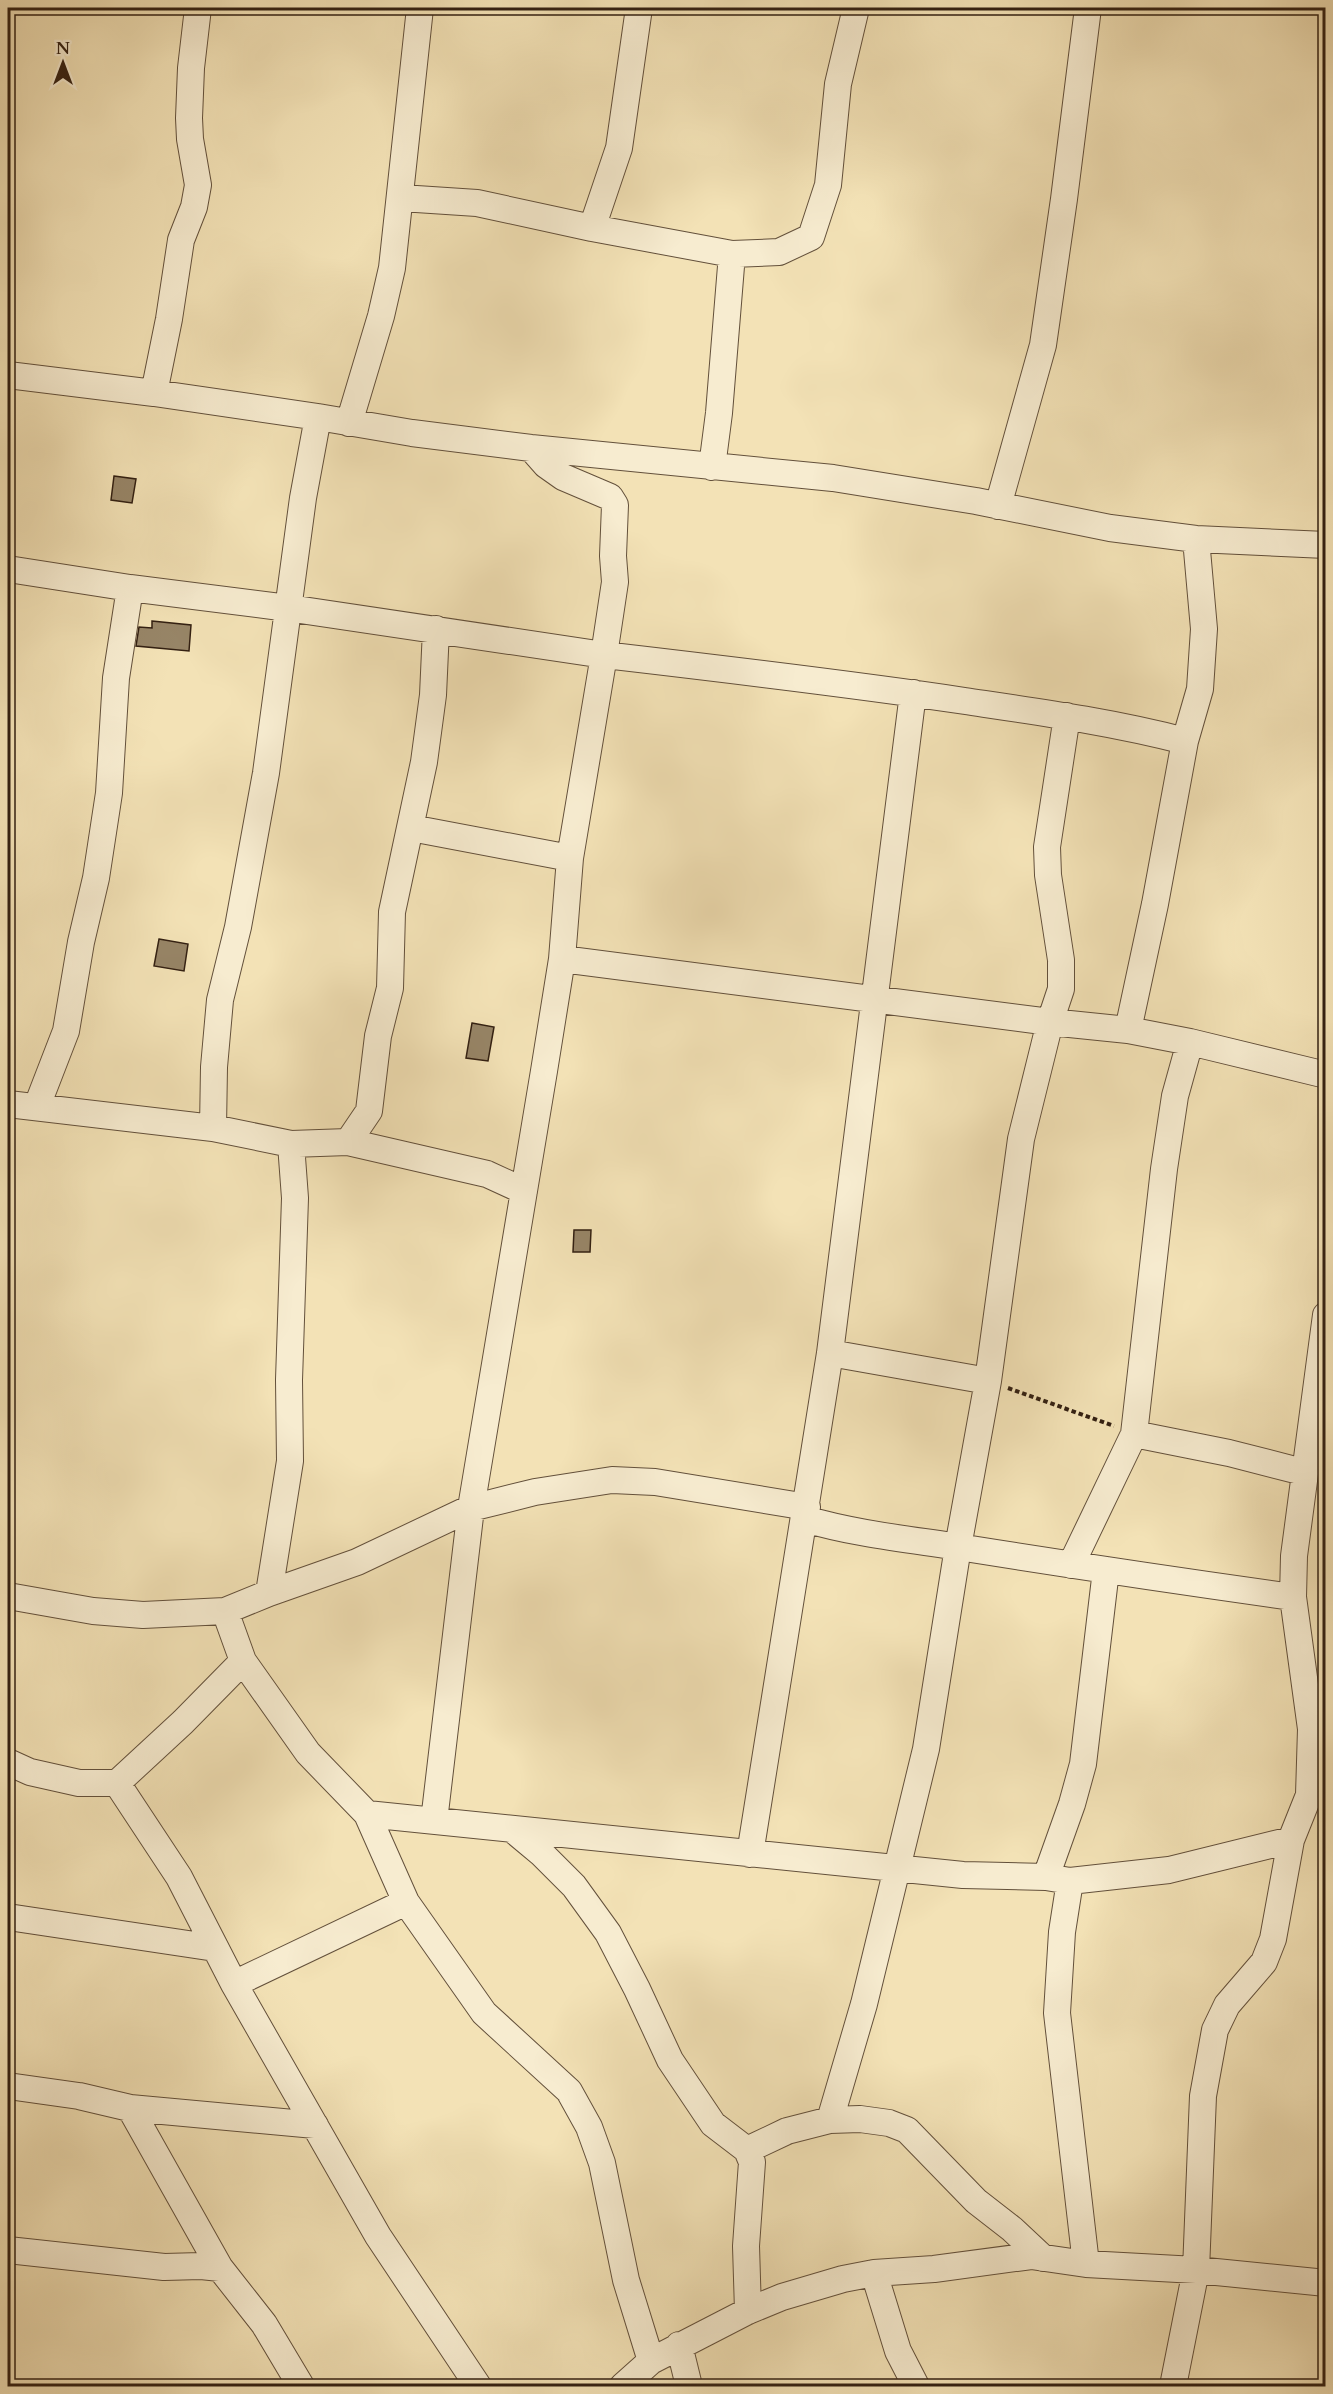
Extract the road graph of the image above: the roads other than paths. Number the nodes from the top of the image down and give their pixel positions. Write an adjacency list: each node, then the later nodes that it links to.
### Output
1 (198, 8): 10 (street)
2 (420, 8): 6 (street)
3 (639, 8): 7 (street)
4 (856, 8): 8 (street)
5 (1088, 8): 15 (street)
6 (401, 198): 7 (street); 12 (street)
7 (592, 228): 8 (street)
8 (732, 254): 14 (street)
9 (8, 375): 10 (street)
10 (154, 393): 11 (street)
11 (318, 417): 12 (street); 20 (street)
12 (349, 423): 13 (street)
13 (531, 448): 14 (street); 22 (street)
14 (712, 467): 15 (street)
15 (998, 506): 16 (street)
16 (1196, 539): 17 (street); 25 (street)
17 (1326, 545)
18 (8, 568): 19 (street)
19 (130, 588): 20 (street); 35 (street)
20 (288, 608): 21 (street); 36 (street)
21 (436, 629): 22 (street); 26 (street)
22 (604, 655): 23 (street); 27 (street)
23 (913, 693): 24 (street); 29 (street)
24 (1067, 716): 25 (street); 30 (street)
25 (1185, 741): 31 (street)
26 (411, 828): 27 (street); 37 (street)
27 (570, 858): 28 (street)
28 (562, 959): 29 (street); 39 (street)
29 (875, 998): 30 (street); 41 (street)
30 (1050, 1022): 31 (street); 42 (street)
31 (1128, 1030): 32 (street)
32 (1190, 1042): 33 (street); 43 (street)
33 (1326, 1075)
34 (8, 1104): 35 (street)
35 (37, 1106): 36 (street)
36 (213, 1128): 38 (street)
37 (348, 1142): 38 (street); 39 (street)
38 (291, 1144): 50 (street)
39 (524, 1191): 45 (street)
40 (1326, 1315): 44 (street)
41 (830, 1353): 42 (street); 46 (street)
42 (988, 1380): 47 (street)
43 (1134, 1434): 44 (street); 48 (street)
44 (1303, 1472): 52 (street)
45 (471, 1508): 46 (street); 50 (street); 59 (street)
46 (806, 1513): 47 (street); 62 (street)
47 (958, 1547): 48 (street); 63 (street)
48 (1071, 1565): 49 (street)
49 (1106, 1570): 52 (street); 64 (street)
50 (269, 1593): 53 (street)
51 (8, 1596): 53 (street)
52 (1293, 1597): 57 (street)
53 (225, 1611): 54 (street)
54 (243, 1661): 56 (street); 58 (street)
55 (8, 1762): 56 (street)
56 (117, 1783): 67 (street)
57 (1317, 1796): 61 (street)
58 (367, 1814): 59 (street); 65 (street)
59 (434, 1821): 60 (street)
60 (512, 1829): 62 (street); 73 (street)
61 (1291, 1840): 64 (street); 78 (street)
62 (750, 1854): 63 (street)
63 (896, 1867): 64 (street); 71 (street)
64 (1058, 1879): 76 (street)
65 (406, 1902): 68 (street); 83 (street)
66 (8, 1917): 67 (street)
67 (215, 1948): 68 (street)
68 (234, 1984): 72 (street)
69 (8, 2086): 70 (street)
70 (130, 2108): 72 (street); 77 (street)
71 (830, 2120): 73 (street); 75 (street)
72 (315, 2125): 85 (street)
73 (747, 2150): 81 (street)
74 (8, 2250): 77 (street)
75 (1043, 2258): 76 (street); 79 (street)
76 (1086, 2264): 78 (street)
77 (220, 2268): 84 (street)
78 (1196, 2270): 80 (street); 89 (street)
79 (874, 2273): 81 (street); 88 (street)
80 (1326, 2283)
81 (748, 2311): 82 (street)
82 (679, 2345): 83 (street); 87 (street)
83 (651, 2361): 86 (street)
84 (301, 2386)
85 (478, 2386)
86 (622, 2386)
87 (689, 2386)
88 (916, 2386)
89 (1173, 2386)

